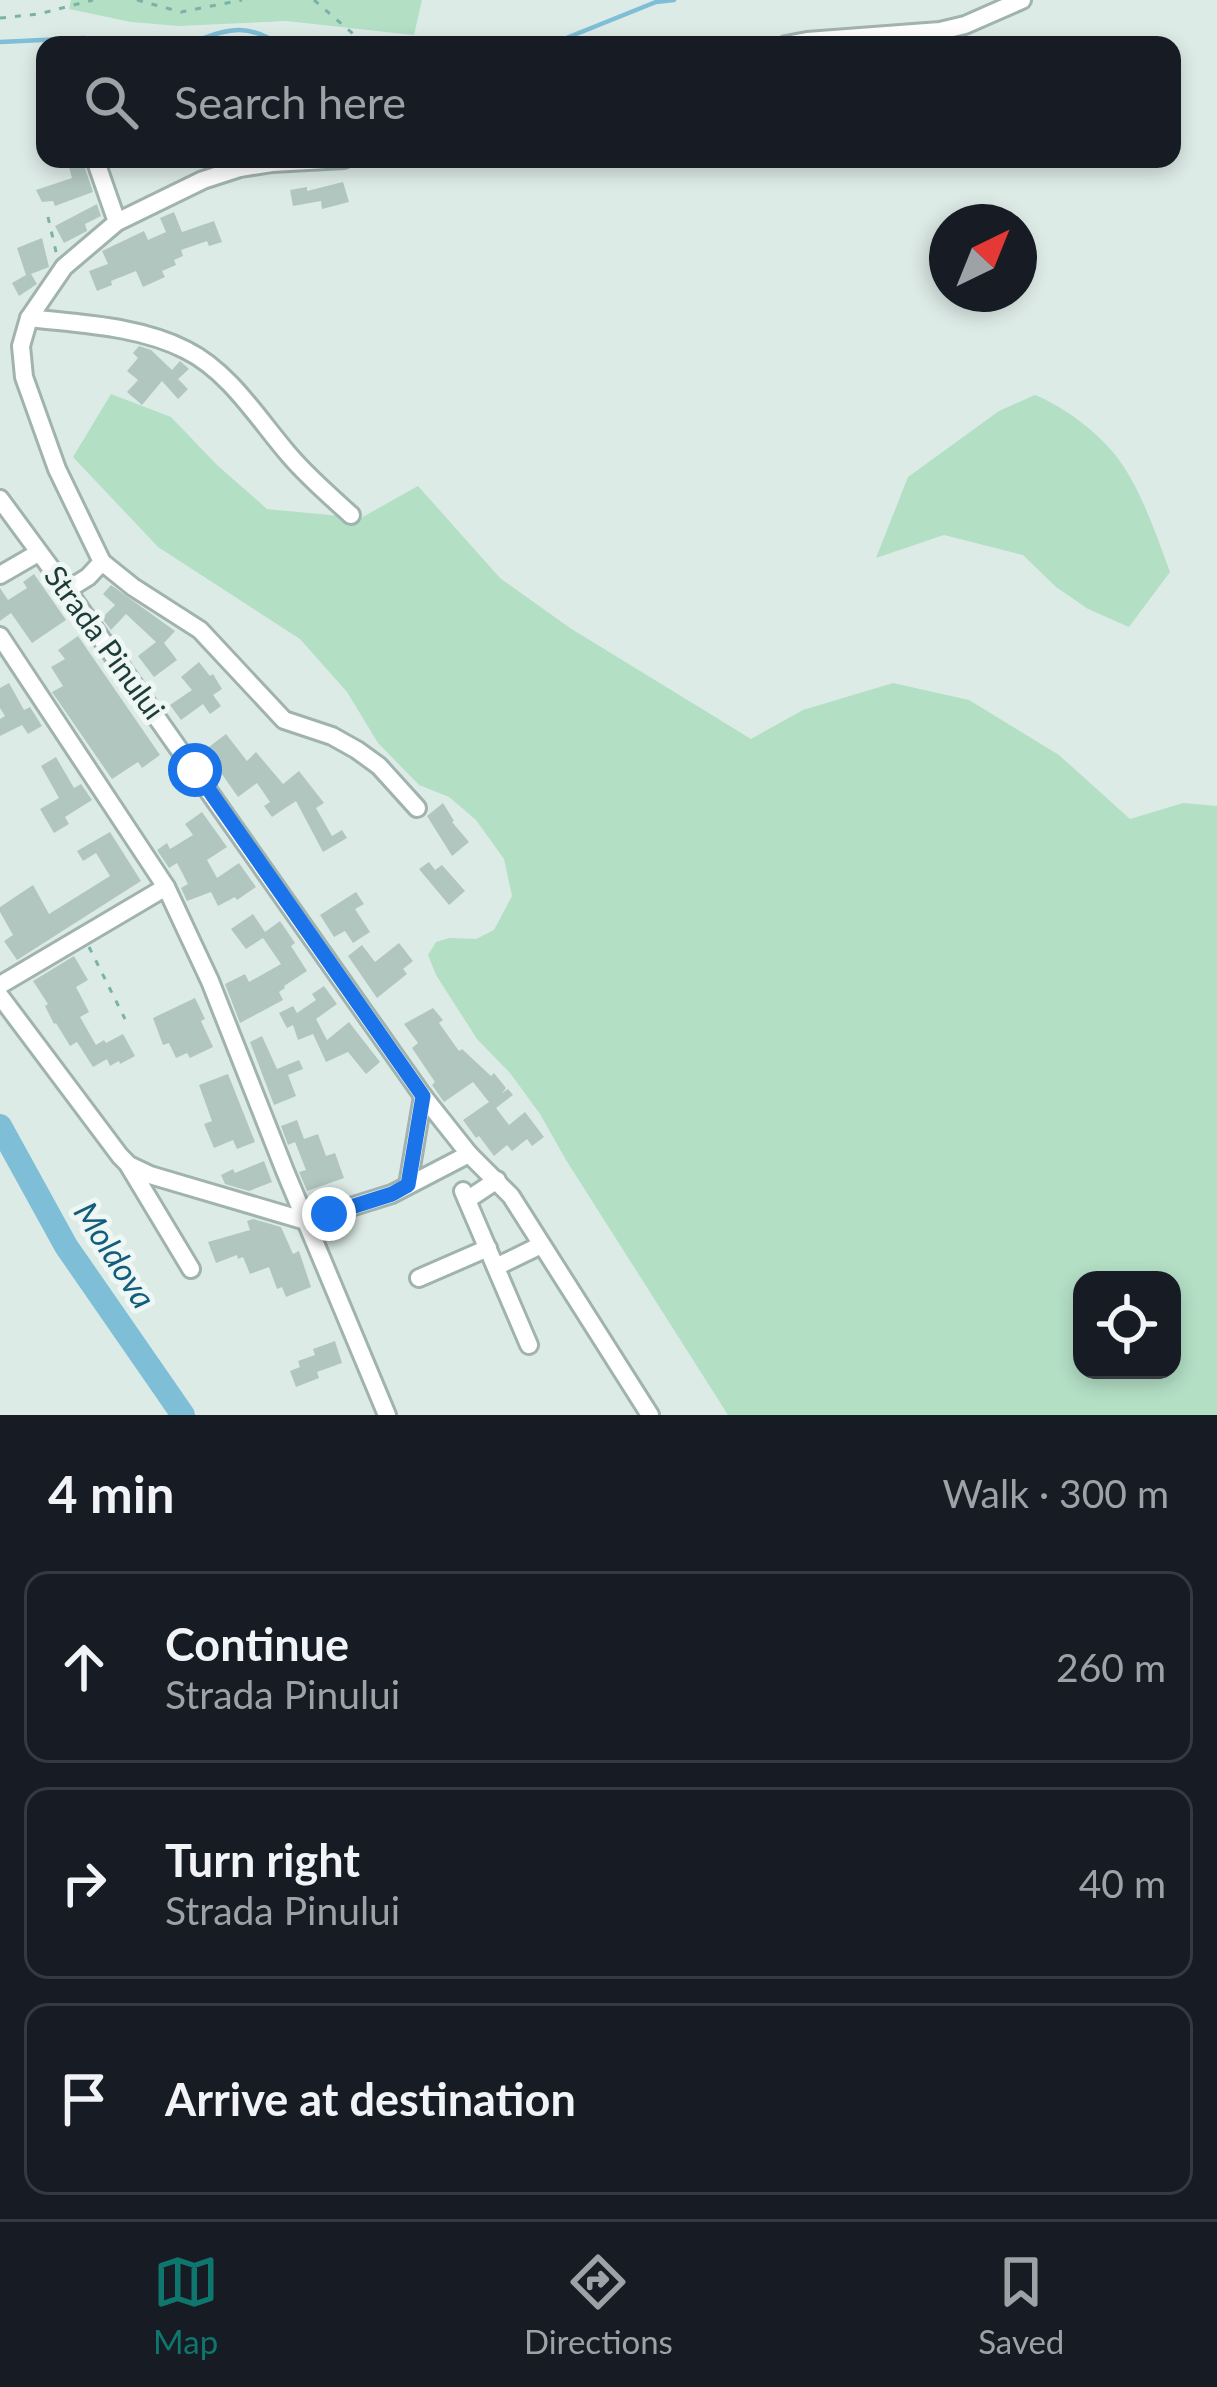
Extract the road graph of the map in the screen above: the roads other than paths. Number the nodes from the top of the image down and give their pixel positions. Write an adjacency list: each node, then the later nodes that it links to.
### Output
1 (1022, 0): 2 (street)
2 (866, 36)
3 (98, 168): 5 (street)
4 (240, 168): 5 (street)
5 (117, 222): 6 (street)
6 (29, 318): 8 (street); 10 (street)
7 (0, 499): 9 (street, Strada Pinului)
8 (351, 515)
9 (38, 553): 11 (street); 12 (street, Strada Pinului)
10 (103, 562): 12 (street); 14 (street)
11 (0, 575)
12 (67, 590): 18 (street, Strada Pinului)
13 (0, 636): 15 (street)
14 (417, 808)
15 (166, 887): 16 (street); 23 (street)
16 (0, 985)
17 (0, 996): 20 (street)
18 (423, 1096): 19 (street, Strada Pinului); 22 (street)
19 (470, 1154): 21 (street, Strada Pinului); 22 (street)
20 (129, 1165): 23 (street); 27 (street)
21 (497, 1180): 24 (street, Strada Pinului); 25 (street)
22 (408, 1185): 23 (street)
23 (306, 1221): 30 (street)
24 (541, 1245): 26 (street); 31 (street, Strada Pinului)
25 (488, 1248): 26 (street); 28 (street)
26 (496, 1267): 29 (street)
27 (190, 1269)
28 (418, 1278)
29 (530, 1345)
30 (387, 1415)
31 (650, 1415)

